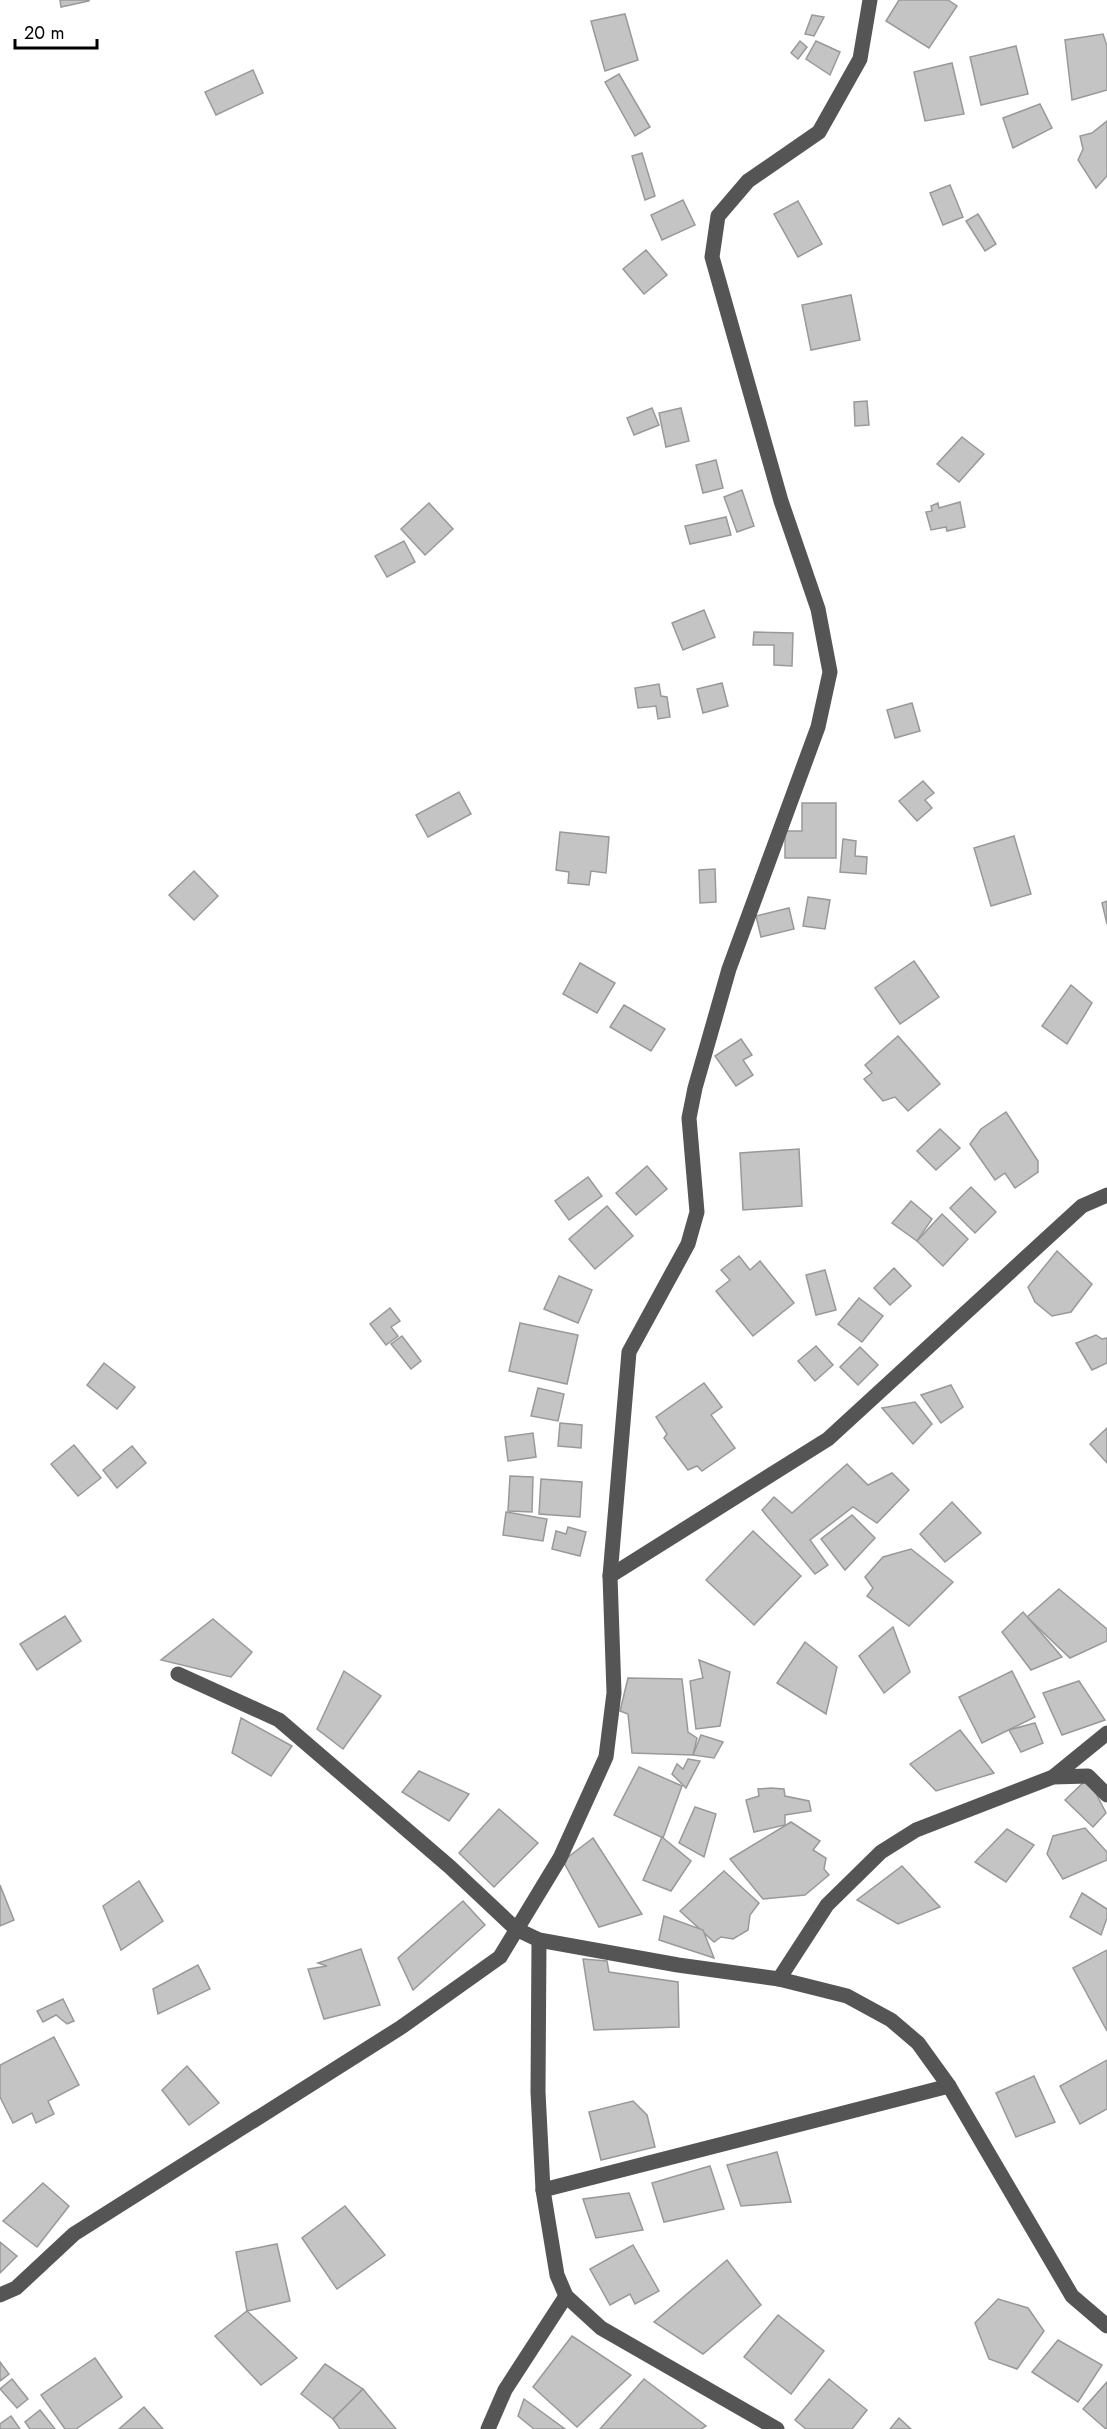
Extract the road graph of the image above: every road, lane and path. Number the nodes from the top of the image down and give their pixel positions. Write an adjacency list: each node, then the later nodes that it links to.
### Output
1 (870, 0): 3 (street)
2 (1107, 1195): 3 (street)
3 (610, 1576): 8 (street)
4 (178, 1674): 8 (street)
5 (1107, 1733): 6 (street)
6 (1053, 1777): 7 (street); 10 (street)
7 (1107, 1795)
8 (516, 1929): 9 (street); 13 (street)
9 (539, 1940): 10 (street); 12 (street)
10 (779, 1979): 11 (street)
11 (949, 2086): 12 (street); 15 (street)
12 (543, 2190): 14 (street)
13 (0, 2295)
14 (566, 2296): 16 (street); 17 (street)
15 (1107, 2326)
16 (488, 2429)
17 (777, 2429)

